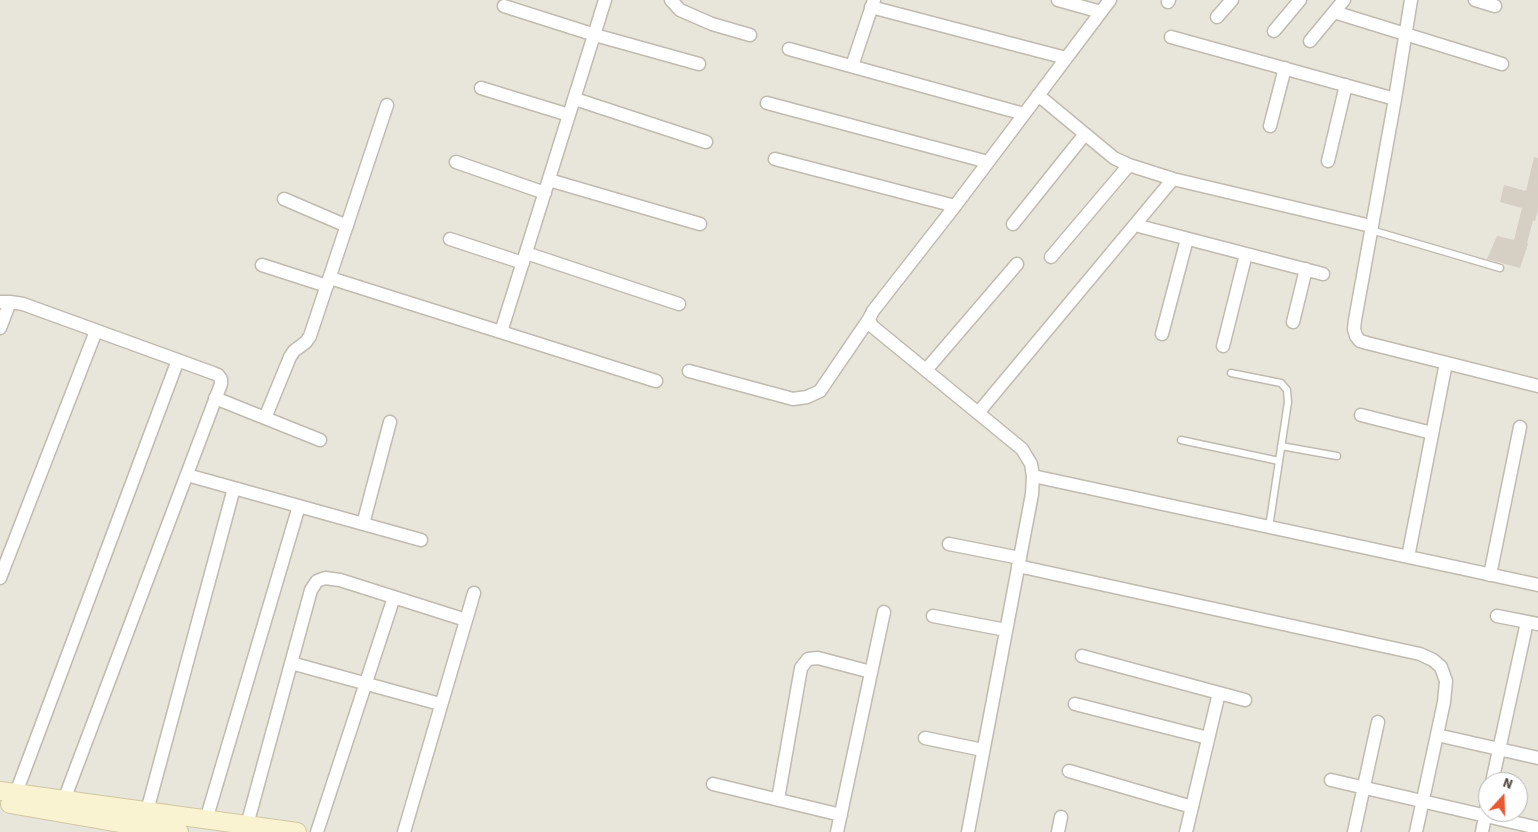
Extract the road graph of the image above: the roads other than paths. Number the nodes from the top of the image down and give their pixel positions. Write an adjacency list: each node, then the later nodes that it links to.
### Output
1 (606, 0): 18 (street)
2 (671, 0): 19 (street)
3 (1058, 0): 13 (street)
4 (1110, 0): 13 (street)
5 (1232, 0): 15 (street)
6 (1300, 0): 16 (street)
7 (1344, 0): 14 (street)
8 (1411, 0): 17 (street)
9 (1475, 0): 12 (street)
10 (872, 4): 23 (street); 26 (street)
11 (504, 6): 18 (street)
12 (1496, 6)
13 (1101, 12): 23 (street)
14 (1334, 12): 17 (street); 21 (street)
15 (1217, 17)
16 (1274, 31)
17 (1406, 34): 25 (street); 32 (street)
18 (594, 35): 24 (street); 31 (street)
19 (750, 35)
20 (1170, 37): 27 (street)
21 (1310, 41)
22 (789, 50): 26 (street)
23 (1066, 58): 30 (street)
24 (699, 64)
25 (1502, 64)
26 (852, 66): 35 (street)
27 (1285, 68): 28 (street); 37 (street)
28 (1346, 85): 32 (street); 41 (street)
29 (480, 88): 36 (street)
30 (1038, 95): 35 (street); 38 (street)
31 (574, 99): 36 (street); 39 (street)
32 (1395, 99): 54 (street)
33 (767, 103): 43 (street)
34 (387, 105): 53 (street)
35 (1024, 114): 43 (street)
36 (569, 115): 46 (street)
37 (1270, 126)
38 (1086, 134): 44 (street); 51 (street)
39 (706, 142)
40 (775, 159): 49 (street)
41 (1328, 161)
42 (456, 162): 47 (street)
43 (988, 162): 49 (street)
44 (1129, 166): 45 (street); 58 (street)
45 (1173, 179): 52 (street); 54 (street)
46 (549, 180): 47 (street); 50 (street)
47 (545, 193): 59 (street)
48 (284, 199): 53 (street)
49 (955, 206): 68 (street)
50 (700, 224)
51 (1013, 224)
52 (1134, 225): 56 (street); 83 (street)
53 (347, 226): 65 (street)
54 (1371, 228): 62 (lane); 76 (street)
55 (450, 239): 59 (street)
56 (1187, 239): 57 (street); 73 (street)
57 (1246, 254): 63 (street); 74 (street)
58 (1051, 257)
59 (525, 258): 67 (street); 72 (street)
60 (1017, 264): 77 (street)
61 (262, 265): 65 (street)
62 (1500, 268)
63 (1306, 269): 64 (street); 69 (street)
64 (1323, 274)
65 (328, 282): 72 (street); 85 (street)
66 (5, 302): 70 (street); 71 (street)
67 (679, 304)
68 (869, 319): 77 (street); 78 (street)
69 (1292, 322)
70 (0, 328)
71 (96, 331): 75 (street); 105 (street)
72 (501, 332): 80 (street)
73 (1162, 334)
74 (1223, 346)
75 (178, 360): 82 (street); 135 (street)
76 (1446, 363): 81 (street); 88 (street)
77 (926, 370): 83 (street)
78 (689, 371)
79 (1231, 373): 91 (lane)
80 (656, 381)
81 (1538, 386)
82 (216, 398): 85 (street); 94 (street)
83 (978, 413): 95 (street)
84 (1361, 415): 88 (street)
85 (265, 418): 89 (street)
86 (390, 422): 98 (street)
87 (1520, 427): 104 (street)
88 (1432, 433): 102 (street)
89 (320, 440)
90 (1181, 440): 93 (lane)
91 (1281, 446): 92 (lane); 93 (lane)
92 (1337, 456)
93 (1279, 461): 99 (lane)
94 (187, 475): 96 (street); 139 (street)
95 (1033, 476): 99 (street); 103 (street)
96 (234, 488): 97 (street); 141 (street)
97 (299, 506): 98 (street); 145 (street)
98 (363, 524): 100 (street)
99 (1269, 527): 102 (street)
100 (421, 540)
101 (949, 544): 103 (street)
102 (1408, 557): 104 (street)
103 (1019, 562): 114 (street); 124 (street)
104 (1490, 575): 106 (street)
105 (0, 578)
106 (1538, 585)
107 (474, 593): 112 (street)
108 (394, 597): 112 (street); 116 (street); 118 (street)
109 (884, 612): 117 (street)
110 (933, 616): 114 (street)
111 (1497, 616): 113 (street)
112 (466, 620): 121 (street)
113 (1533, 623): 127 (street)
114 (1006, 630): 128 (street)
115 (1082, 656): 119 (street)
116 (291, 663): 118 (street); 147 (street)
117 (871, 672): 136 (street); 142 (street)
118 (366, 684): 121 (street); 151 (street)
119 (1219, 693): 120 (street); 126 (street)
120 (1245, 700)
121 (440, 704): 152 (street)
122 (1075, 704): 126 (street)
123 (1378, 722): 134 (street)
124 (1437, 735): 127 (street); 137 (street)
125 (925, 738): 128 (street)
126 (1208, 738): 140 (street)
127 (1498, 748): 129 (street); 131 (street)
128 (983, 750): 154 (street)
129 (1538, 758)
130 (1068, 771): 140 (street)
131 (1494, 772)
132 (1331, 780): 134 (street)
133 (713, 784): 136 (street)
134 (1365, 787): 137 (street); 157 (street)
135 (8, 792): 139 (main road)
136 (778, 799): 142 (street)
137 (1423, 800): 143 (street); 158 (street)
138 (0, 802): 139 (main road)
139 (62, 806): 141 (main road); 149 (main road)
140 (1192, 807): 156 (street)
141 (147, 811): 145 (main road)
142 (841, 814): 153 (street)
143 (1478, 814)
144 (1061, 817): 155 (street)
145 (206, 820): 147 (main road)
146 (1512, 822): 148 (street)
147 (247, 825): 150 (main road)
148 (1538, 828)
149 (179, 832)
150 (297, 832)
151 (317, 832)
152 (404, 832)
153 (837, 832)
154 (968, 832)
155 (1058, 832)
156 (1186, 832)
157 (1354, 832)
158 (1416, 832)

